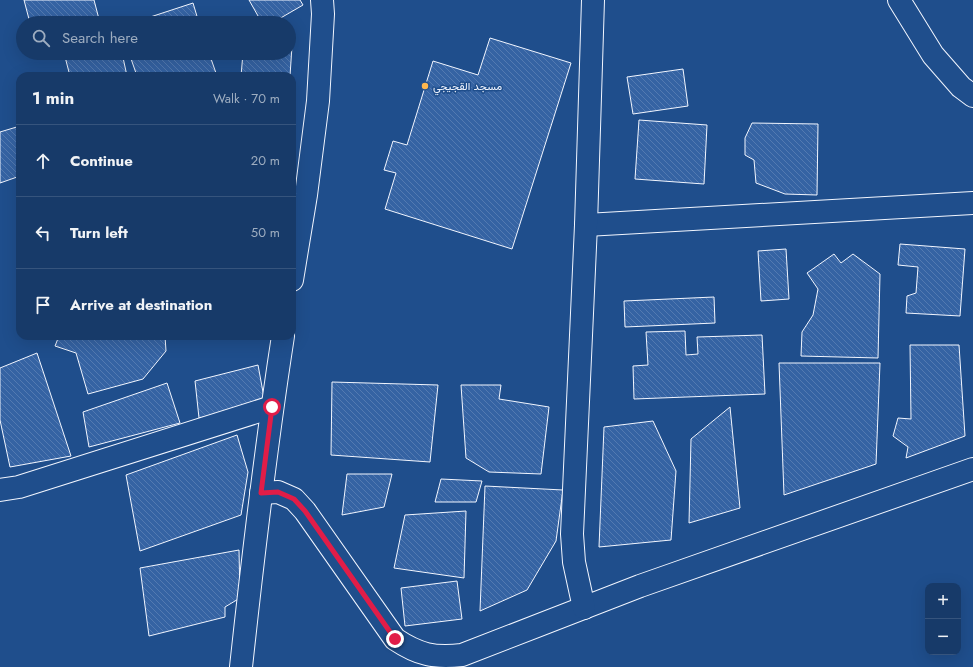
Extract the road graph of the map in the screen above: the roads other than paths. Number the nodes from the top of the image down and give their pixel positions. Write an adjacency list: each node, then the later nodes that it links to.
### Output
1 (322, 0): 7 (street)
2 (593, 0): 6 (street)
3 (899, 0): 4 (street)
4 (973, 96)
5 (973, 203): 6 (street)
6 (586, 225): 13 (street)
7 (296, 256)
8 (282, 340): 9 (street)
9 (272, 407): 11 (street); 12 (street)
10 (973, 469): 13 (street)
11 (0, 490)
12 (261, 493): 13 (street); 14 (street)
13 (584, 608)
14 (241, 667)

